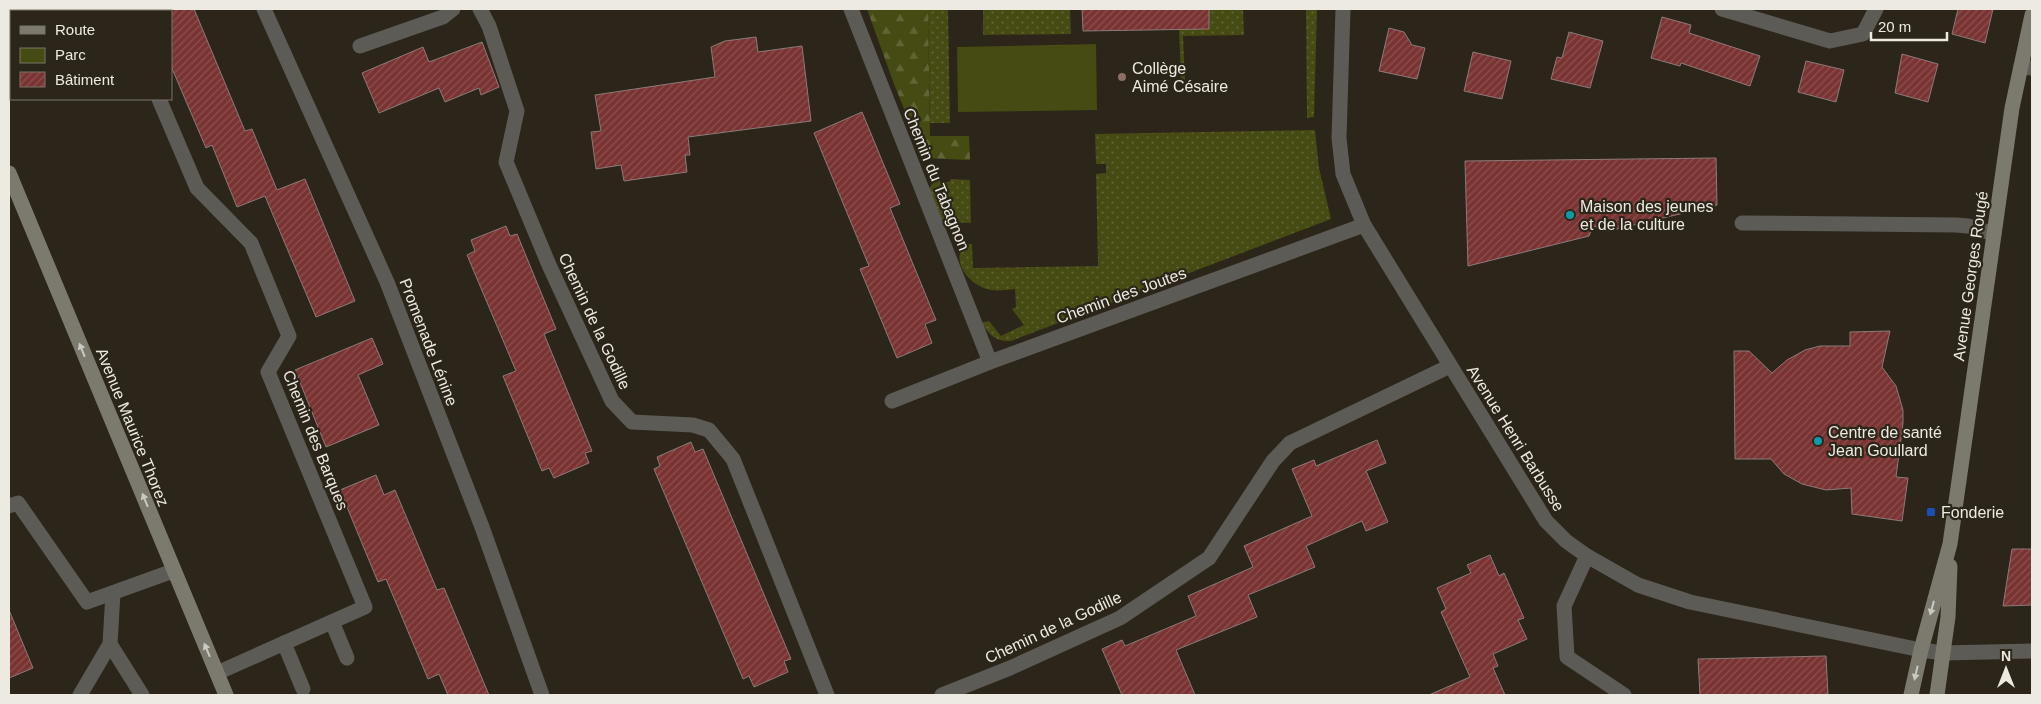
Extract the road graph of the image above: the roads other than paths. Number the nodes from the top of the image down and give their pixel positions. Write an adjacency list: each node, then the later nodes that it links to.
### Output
1 (264, 9): 36 (street, Promenade Lénine)
2 (453, 9): 9 (street)
3 (480, 9): 37 (street, Chemin de la Godille)
4 (851, 9): 16 (street, Chemin du Tabagnon)
5 (1343, 9): 14 (street, Avenue Henri Barbusse)
6 (1722, 9): 7 (street)
7 (1876, 9)
8 (2032, 15): 10 (street, Avenue Georges Rougé)
9 (360, 46)
10 (2027, 67): 15 (street, Avenue Georges Rougé)
11 (159, 100): 24 (street, Chemin des Barques)
12 (9, 172): 22 (street, Avenue Maurice Thorez, one-way to 12)
13 (1742, 223): 15 (street)
14 (1364, 225): 16 (street, Chemin des Joutes); 17 (street, Avenue Henri Barbusse)
15 (1994, 234): 20 (street, Avenue Georges Rougé)
16 (990, 362): 18 (street, Chemin des Joutes)
17 (1450, 366): 21 (street, Avenue Henri Barbusse); 38 (street, Chemin de la Godille)
18 (892, 401)
19 (9, 506): 23 (street)
20 (1950, 544): 27 (street, Avenue Georges Rougé, one-way to 27); 28 (street, Avenue Georges Rougé)
21 (1587, 556): 27 (street, Avenue Henri Barbusse); 39 (street)
22 (173, 570): 23 (street); 31 (street, Avenue Maurice Thorez, one-way to 22)
23 (113, 593): 26 (street)
24 (332, 622): 25 (street, Chemin des Barques); 30 (street)
25 (284, 643): 31 (street, Chemin des Barques); 32 (street)
26 (110, 644): 33 (street); 34 (street)
27 (1921, 650): 28 (street, Avenue Henri Barbusse); 40 (street, Avenue Georges Rougé, one-way to 40)
28 (1943, 652): 29 (street, Avenue Henri Barbusse); 41 (street, Avenue Georges Rougé)
29 (2032, 652)
30 (347, 658)
31 (217, 673): 35 (street, Avenue Maurice Thorez)
32 (303, 689)
33 (81, 695)
34 (142, 695)
35 (226, 695)
36 (542, 695)
37 (827, 695)
38 (942, 695)
39 (1624, 695)
40 (1911, 695)
41 (1937, 695)

